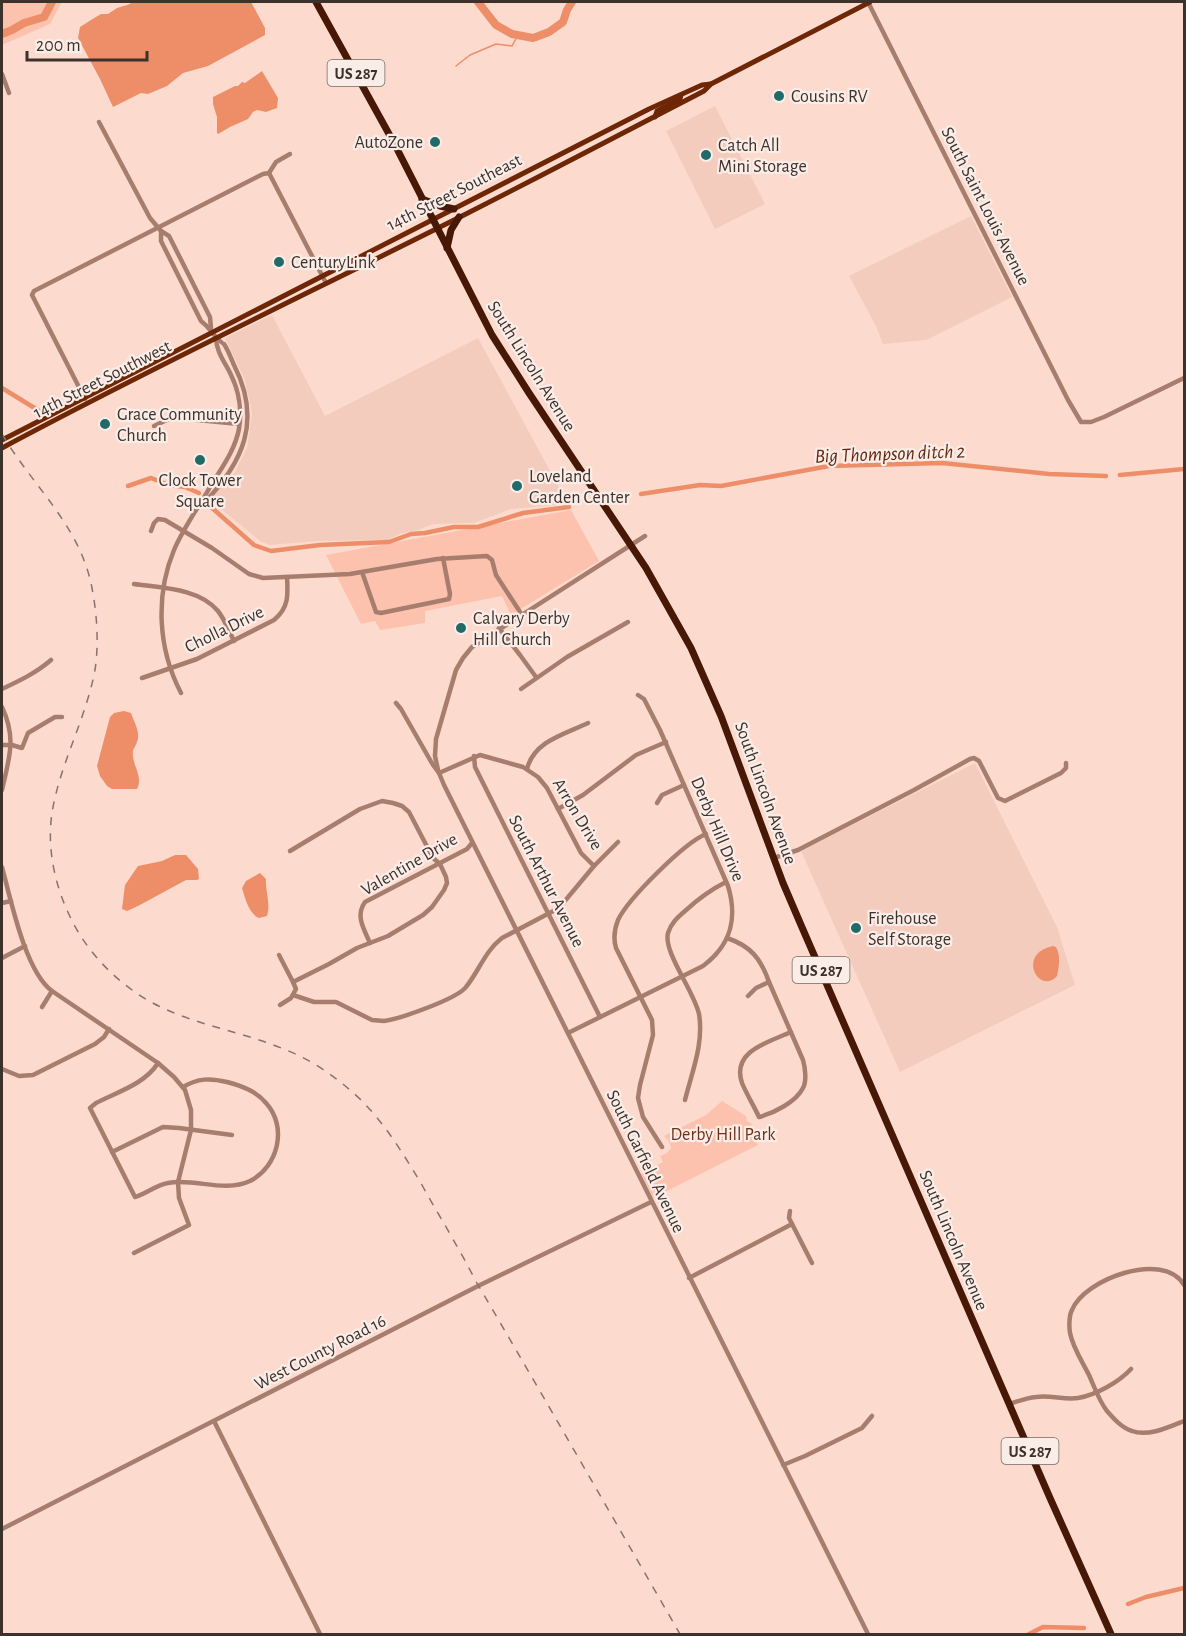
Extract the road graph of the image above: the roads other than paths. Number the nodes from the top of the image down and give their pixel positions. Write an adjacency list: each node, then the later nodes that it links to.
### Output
1 (316, 2): 13 (highway, South Lincoln Avenue / US 287)
2 (869, 2): 4 (main road, 14th Street Southeast); 23 (street, South Saint Louis Avenue)
3 (2, 74): 5 (street)
4 (711, 84): 6 (main road, 14th Street Southeast); 8 (main road, 14th Street Southeast)
5 (9, 93)
6 (681, 95): 7 (main road, 14th Street Southeast); 8 (main road)
7 (650, 109): 10 (main road); 14 (main road, 14th Street Southeast)
8 (655, 117): 10 (main road, 14th Street Southeast)
9 (99, 122): 18 (street)
10 (606, 142): 15 (main road, 14th Street Southeast)
11 (290, 154): 12 (street)
12 (268, 173): 18 (street); 20 (street)
13 (422, 199): 14 (highway); 16 (highway, South Lincoln Avenue / US 287)
14 (454, 209): 16 (main road, 14th Street Southeast)
15 (459, 217): 17 (main road, 14th Street Southeast); 19 (highway)
16 (433, 220): 17 (highway, South Lincoln Avenue / US 287); 20 (main road, 14th Street Southeast)
17 (437, 228): 19 (highway, South Lincoln Avenue / US 287); 21 (main road, 14th Street Southeast)
18 (160, 229): 22 (street); 22 (street); 24 (street)
19 (447, 248): 33 (highway, South Lincoln Avenue / US 287)
20 (322, 276): 21 (street); 22 (main road, 14th Street Southeast)
21 (326, 283): 22 (main road, 14th Street Southeast)
22 (213, 332): 24 (main road, 14th Street Southwest); 25 (street); 29 (street)
23 (1185, 378)
24 (86, 401): 27 (main road, 14th Street Southwest); 28 (main road, 14th Street Southwest)
25 (239, 424): 26 (street); 29 (street)
26 (153, 426)
27 (2, 440)
28 (2, 448)
29 (199, 508): 31 (street)
30 (151, 531): 31 (street)
31 (184, 531): 36 (street); 38 (street)
32 (645, 536): 33 (street)
33 (632, 544): 39 (street); 70 (highway, South Lincoln Avenue / US 287)
34 (443, 558): 35 (street); 35 (street); 39 (street)
35 (362, 572): 36 (street)
36 (287, 577): 42 (street, Cholla Drive)
37 (134, 584): 38 (street)
38 (164, 589): 42 (street); 44 (street)
39 (522, 615): 41 (street)
40 (628, 622): 45 (street)
41 (499, 628): 45 (street); 61 (street)
42 (234, 641): 44 (street, Cholla Drive)
43 (51, 660): 47 (street)
44 (170, 668): 46 (street, Cholla Drive); 49 (street)
45 (536, 677): 48 (street)
46 (142, 678)
47 (2, 689)
48 (521, 689)
49 (181, 693)
50 (638, 695): 55 (street, Derby Hill Drive)
51 (396, 703): 61 (street, South Garfield Avenue)
52 (2, 707): 57 (street)
53 (62, 717): 57 (street)
54 (588, 723): 60 (street)
55 (666, 742): 62 (street, Derby Hill Drive); 65 (street)
56 (2, 745): 57 (street)
57 (12, 745): 63 (street)
58 (474, 756): 60 (street, Arron Drive); 61 (street); 77 (street, South Arthur Avenue)
59 (1066, 763): 70 (street)
60 (527, 769): 65 (street, Arron Drive)
61 (439, 773): 68 (street, South Garfield Avenue)
62 (684, 785): 64 (street); 66 (street, Derby Hill Drive)
63 (2, 790)
64 (657, 803)
65 (558, 809): 72 (street, Arron Drive)
66 (706, 834): 74 (street, Derby Hill Drive); 90 (street)
67 (618, 842): 72 (street)
68 (472, 843): 71 (street, Valentine Drive); 78 (street, South Garfield Avenue)
69 (290, 851): 71 (street)
70 (774, 858): 115 (highway, South Lincoln Avenue / US 287)
71 (440, 864): 80 (street); 80 (street, Valentine Drive)
72 (594, 866): 77 (street)
73 (2, 867): 75 (street)
74 (726, 882): 79 (street, Derby Hill Drive); 84 (street)
75 (11, 901): 76 (street); 81 (street)
76 (2, 903)
77 (548, 915): 78 (street); 93 (street, South Arthur Avenue)
78 (516, 931): 88 (street); 96 (street, South Garfield Avenue)
79 (728, 938): 84 (street, Derby Hill Drive); 86 (street)
80 (370, 942): 85 (street)
81 (24, 946): 83 (street); 87 (street)
82 (279, 955): 85 (street)
83 (2, 958)
84 (683, 976): 90 (street, Derby Hill Drive); 100 (street)
85 (294, 982): 88 (street)
86 (769, 982): 89 (street); 95 (street)
87 (52, 991): 92 (street); 94 (street)
88 (293, 995): 91 (street)
89 (748, 996)
90 (641, 997): 93 (street, Derby Hill Drive); 103 (street)
91 (280, 1005)
92 (42, 1007)
93 (600, 1017): 96 (street, Derby Hill Drive)
94 (109, 1029): 97 (street); 98 (street)
95 (791, 1032): 95 (street)
96 (568, 1033): 106 (street, South Garfield Avenue)
97 (158, 1063): 99 (street); 104 (street)
98 (2, 1069)
99 (183, 1087): 101 (street); 105 (street)
100 (686, 1100)
101 (191, 1130): 102 (street); 104 (street); 105 (street)
102 (232, 1135)
103 (662, 1147)
104 (112, 1152): 105 (street)
105 (177, 1182): 109 (street)
106 (651, 1202): 111 (street, South Garfield Avenue); 118 (street, West County Road 16)
107 (790, 1211): 108 (street)
108 (792, 1224): 110 (street); 111 (street)
109 (134, 1253)
110 (812, 1263)
111 (689, 1278): 119 (street, South Garfield Avenue)
112 (1185, 1285): 114 (street)
113 (1131, 1369): 114 (street)
114 (1096, 1391): 115 (street); 117 (street)
115 (1009, 1404): 123 (highway, South Lincoln Avenue / US 287)
116 (872, 1416): 119 (street)
117 (1185, 1420)
118 (214, 1421): 120 (street, West County Road 16); 121 (street)
119 (783, 1465): 122 (street, South Garfield Avenue)
120 (2, 1529)
121 (320, 1635)
122 (868, 1635)
123 (1111, 1635)

